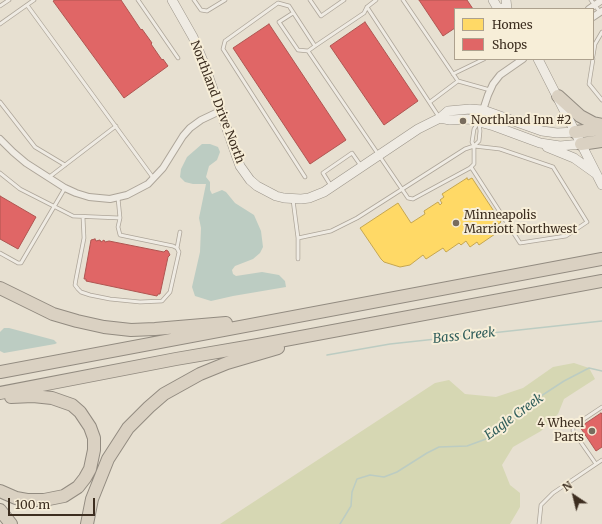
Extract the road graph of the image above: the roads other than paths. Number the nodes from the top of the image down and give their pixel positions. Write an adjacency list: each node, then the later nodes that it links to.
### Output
1 (10, 0): 15 (lane)
2 (34, 0): 14 (lane)
3 (138, 0): 25 (lane)
4 (172, 0): 38 (street, Northland Drive North)
5 (194, 0): 6 (lane)
6 (225, 0)
7 (310, 0): 8 (lane)
8 (344, 0)
9 (376, 0): 16 (lane)
10 (403, 0): 30 (lane)
11 (493, 0): 17 (street)
12 (602, 0): 13 (street)
13 (593, 2): 19 (lane)
14 (27, 5): 20 (lane); 42 (lane)
15 (0, 6)
16 (367, 7): 22 (lane); 36 (lane)
17 (500, 8)
18 (293, 13): 22 (lane); 23 (lane); 56 (lane)
19 (601, 13)
20 (0, 24)
21 (602, 32): 24 (lane)
22 (315, 46): 23 (lane)
23 (308, 51): 50 (lane)
24 (594, 51)
25 (178, 58)
26 (482, 60): 30 (lane)
27 (522, 60): 32 (street)
28 (539, 60): 33 (street)
29 (593, 60): 34 (lane)
30 (453, 74): 31 (lane)
31 (458, 81): 32 (lane); 36 (lane)
32 (490, 90): 37 (street)
33 (558, 96): 41 (highway); 44 (street)
34 (602, 100)
35 (0, 102): 51 (lane)
36 (430, 102): 39 (lane)
37 (483, 110): 39 (street, Northland Drive North); 40 (street); 44 (street, Northland Drive North)
38 (220, 111): 58 (street); 64 (street, Northland Drive North)
39 (440, 118): 40 (street); 50 (street, Northland Drive North)
40 (479, 122): 47 (street); 49 (lane); 49 (lane)
41 (602, 125)
42 (116, 126): 51 (lane); 58 (lane)
43 (602, 129): 44 (highway)
44 (575, 132): 48 (street)
45 (0, 139): 57 (street)
46 (602, 141): 48 (highway)
47 (540, 143): 48 (street); 55 (street)
48 (581, 144): 55 (street)
49 (474, 146): 52 (lane); 52 (lane); 62 (lane)
50 (380, 155): 53 (street, Northland Drive North); 62 (lane)
51 (65, 165): 57 (lane)
52 (471, 167): 62 (lane)
53 (362, 168): 61 (street, Northland Drive North); 61 (lane)
54 (0, 173): 65 (lane)
55 (596, 174): 59 (street)
56 (305, 177)
57 (48, 178): 60 (street)
58 (154, 178): 63 (street)
59 (602, 185)
60 (65, 188): 63 (street); 65 (lane)
61 (332, 188): 64 (street, Northland Drive North)
62 (403, 189): 69 (lane)
63 (118, 198): 67 (lane)
64 (293, 198): 69 (lane)
65 (55, 207): 66 (lane); 71 (lane)
66 (82, 217): 67 (lane); 70 (lane)
67 (120, 218): 70 (lane)
68 (180, 232): 70 (lane)
69 (298, 238): 73 (lane)
70 (178, 248)
71 (0, 253)
72 (602, 258): 76 (highway)
73 (298, 259)
74 (602, 281): 77 (highway)
75 (0, 288): 76 (highway)
76 (305, 315): 78 (highway)
77 (344, 328): 79 (highway); 87 (highway)
78 (0, 372)
79 (0, 393)
80 (0, 398): 84 (highway)
81 (602, 407): 83 (lane)
82 (602, 460): 83 (lane)
83 (596, 464): 88 (lane)
84 (0, 491)
85 (0, 510): 86 (highway)
86 (10, 524)
87 (86, 524)
88 (539, 524)

